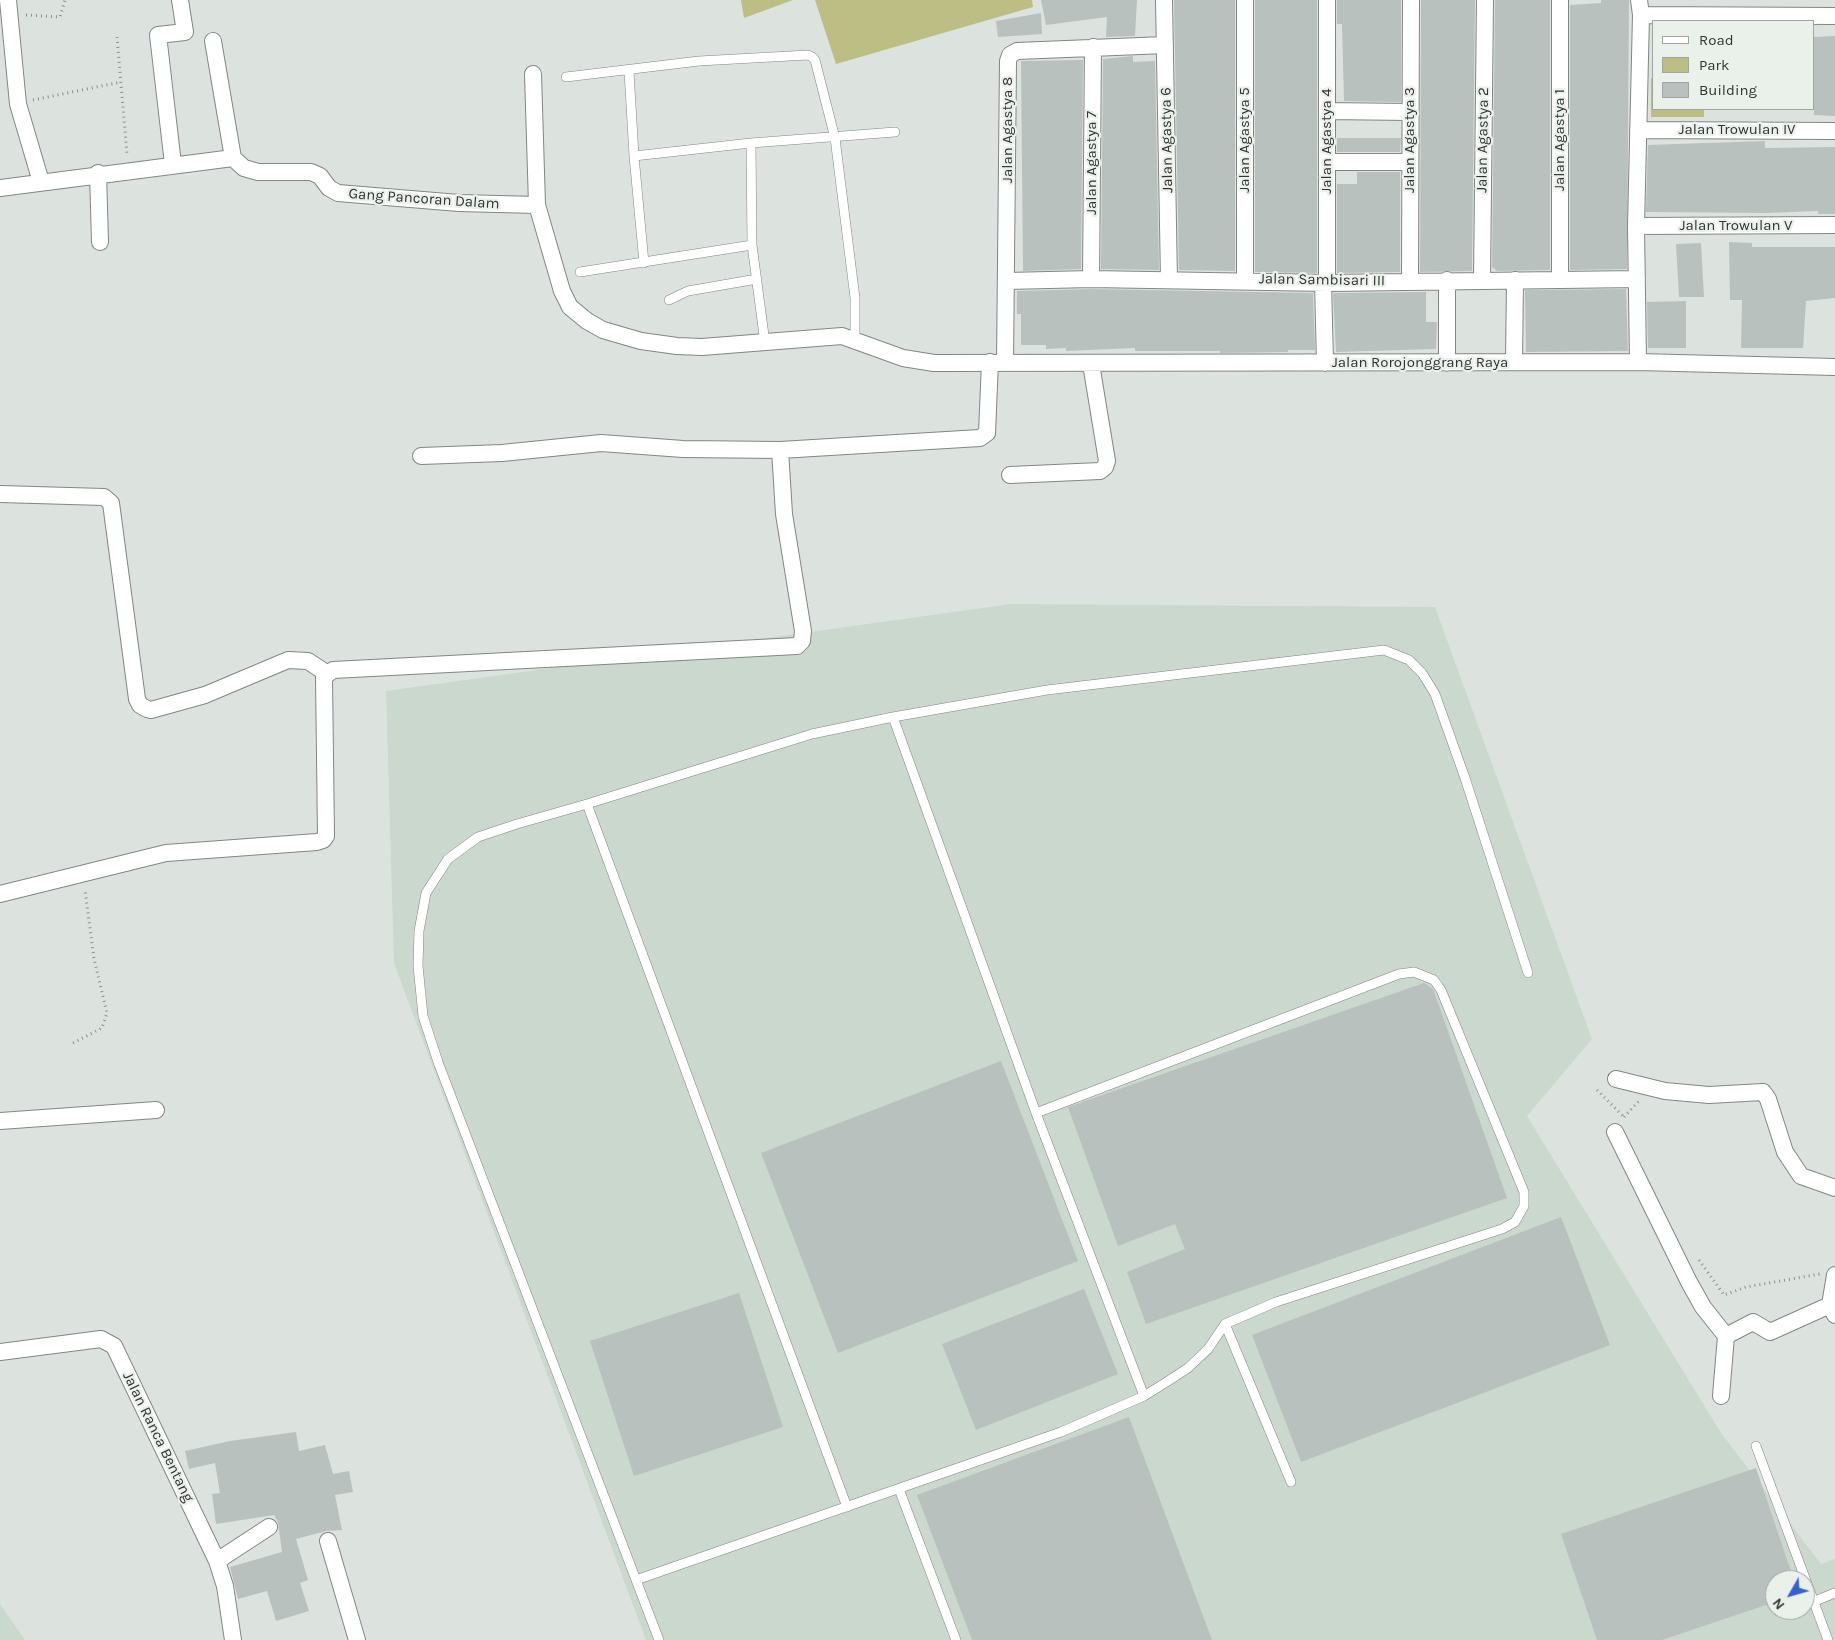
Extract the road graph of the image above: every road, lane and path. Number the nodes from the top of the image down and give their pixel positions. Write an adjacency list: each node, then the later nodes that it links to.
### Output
1 (65, 0): 9 (path)
2 (180, 0): 32 (street)
3 (1164, 0): 14 (street, Jalan Agastya 6)
4 (1244, 0): 46 (street, Jalan Agastya 5)
5 (1326, 0): 21 (street, Jalan Agastya 4)
6 (1411, 0): 22 (street, Jalan Agastya 3)
7 (1485, 0): 50 (street, Jalan Agastya 2)
8 (1560, 0): 52 (street, Jalan Agastya 1)
9 (8, 7): 20 (street)
10 (1640, 7): 11 (street); 23 (street)
11 (1835, 16)
12 (117, 37): 19 (path)
13 (213, 41): 29 (street)
14 (1165, 45): 15 (street, Jalan Agastya 8); 48 (street, Jalan Agastya 6)
15 (1093, 47): 45 (street, Jalan Agastya 7); 53 (street, Jalan Agastya 8)
16 (629, 71): 18 (lane); 26 (lane); 28 (lane)
17 (533, 74): 37 (street, Jalan Rorojonggrang Raya)
18 (566, 78)
19 (121, 82): 20 (path); 33 (path)
20 (18, 104): 35 (street)
21 (1327, 111): 22 (street); 30 (street, Jalan Agastya 4)
22 (1410, 112): 31 (street, Jalan Agastya 3)
23 (1638, 130): 24 (street, Jalan Trowulan IV); 39 (street)
24 (1835, 130)
25 (895, 132): 26 (lane)
26 (835, 138): 27 (lane); 57 (lane)
27 (751, 143): 28 (lane); 41 (lane)
28 (634, 156): 42 (lane)
29 (233, 158): 32 (street); 37 (street, Gang Pancoran Dalam)
30 (1328, 162): 31 (street); 55 (street, Jalan Agastya 4)
31 (1409, 162): 54 (street, Jalan Agastya 3)
32 (173, 164): 33 (street)
33 (128, 170): 34 (street)
34 (98, 173): 35 (street); 40 (street)
35 (42, 182): 36 (street)
36 (0, 188)
37 (538, 205): 58 (street, Jalan Rorojonggrang Raya)
38 (1835, 225): 39 (street, Jalan Trowulan V)
39 (1636, 226): 47 (street)
40 (100, 242)
41 (752, 245): 42 (lane); 44 (lane)
42 (644, 263): 43 (lane)
43 (580, 272)
44 (757, 279): 56 (lane); 58 (lane)
45 (1091, 279): 48 (street, Jalan Sambisari III); 53 (street, Jalan Sambisari III)
46 (1245, 279): 48 (street, Jalan Sambisari III); 55 (street, Jalan Sambisari III)
47 (1637, 279): 52 (street, Jalan Sambisari III); 61 (street)
48 (1169, 280)
49 (1447, 280): 50 (street, Jalan Sambisari III); 54 (street, Jalan Sambisari III); 63 (street)
50 (1482, 280): 51 (street, Jalan Sambisari III)
51 (1515, 280): 52 (street, Jalan Sambisari III); 60 (street)
52 (1560, 280)
53 (1007, 281): 59 (street, Jalan Agastya 8)
54 (1410, 281): 55 (street, Jalan Sambisari III)
55 (1325, 282): 62 (street, Jalan Agastya 4)
56 (669, 300)
57 (855, 340): 58 (street, Jalan Rorojonggrang Raya); 59 (street, Jalan Rorojonggrang Raya)
58 (765, 343)
59 (998, 362): 64 (street, Jalan Rorojonggrang Raya); 66 (street, Jalan Agastya 8)
60 (1514, 362): 61 (street, Jalan Rorojonggrang Raya); 63 (street, Jalan Rorojonggrang Raya)
61 (1638, 362): 65 (street, Jalan Rorojonggrang Raya)
62 (1325, 363): 63 (street, Jalan Rorojonggrang Raya); 64 (street, Jalan Rorojonggrang Raya)
63 (1447, 363)
64 (1091, 364): 68 (street)
65 (1835, 367)
66 (780, 450): 67 (street); 70 (street)
67 (420, 456)
68 (1010, 475)
69 (0, 494): 70 (street)
70 (326, 673): 73 (street)
71 (893, 717): 72 (lane); 75 (lane); 80 (lane)
72 (588, 804): 95 (lane); 100 (lane)
73 (83, 872): 74 (street); 76 (path)
74 (0, 894)
75 (1528, 973)
76 (73, 1043)
77 (1616, 1079): 83 (street)
78 (1597, 1090): 82 (path)
79 (156, 1110): 81 (street)
80 (1036, 1113): 87 (lane); 90 (lane)
81 (0, 1121)
82 (1622, 1128): 88 (street)
83 (1835, 1188)
84 (1697, 1255): 85 (path)
85 (1831, 1274): 86 (street)
86 (1833, 1310): 88 (street)
87 (1226, 1324): 90 (lane); 93 (lane)
88 (1726, 1336): 91 (street)
89 (0, 1352): 98 (street, Jalan Ranca Bentang)
90 (1144, 1396): 94 (lane)
91 (1721, 1396)
92 (1756, 1446): 99 (lane)
93 (1291, 1482)
94 (899, 1489): 95 (lane); 106 (lane)
95 (848, 1507): 100 (lane)
96 (269, 1527): 98 (street)
97 (328, 1541): 104 (street)
98 (217, 1560): 103 (street, Jalan Ranca Bentang)
99 (1803, 1570)
100 (636, 1580): 105 (lane)
101 (1835, 1593): 102 (lane)
102 (1815, 1601): 107 (lane)
103 (233, 1640)
104 (357, 1640)
105 (659, 1640)
106 (956, 1640)
107 (1828, 1640)

